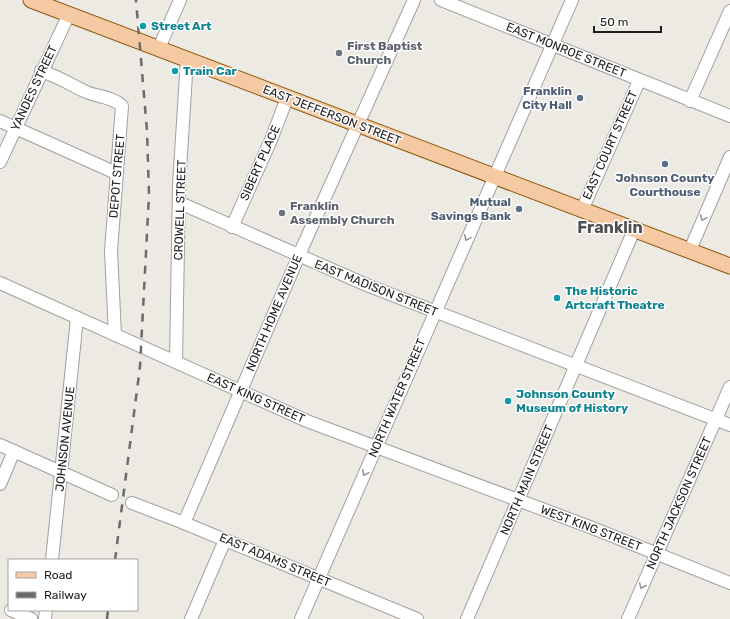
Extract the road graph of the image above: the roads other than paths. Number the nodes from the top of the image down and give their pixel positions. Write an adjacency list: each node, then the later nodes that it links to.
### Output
1 (31, 0): 7 (main road, EAST JEFFERSON STREET)
2 (180, 0): 9 (street)
3 (414, 0): 17 (street, NORTH HOME AVENUE)
4 (441, 0): 8 (street, EAST MONROE STREET)
5 (572, 0): 8 (street, NORTH WATER STREET)
6 (730, 11): 14 (street)
7 (69, 14): 9 (main road, EAST JEFFERSON STREET); 11 (street, YANDES STREET)
8 (552, 45): 12 (street, EAST MONROE STREET); 22 (street, NORTH WATER STREET)
9 (159, 48): 10 (main road, EAST JEFFERSON STREET)
10 (187, 59): 13 (main road, EAST JEFFERSON STREET); 23 (street, CROWELL STREET)
11 (41, 71): 18 (street, YANDES STREET); 21 (street, DEPOT STREET)
12 (639, 80): 14 (street, EAST MONROE STREET); 24 (street, EAST COURT STREET)
13 (287, 98): 17 (main road, EAST JEFFERSON STREET); 25 (street, SIBERT PLACE)
14 (690, 101): 15 (street, EAST MONROE STREET)
15 (730, 116)
16 (0, 121): 18 (street)
17 (357, 125): 22 (main road, EAST JEFFERSON STREET); 28 (street, NORTH HOME AVENUE)
18 (15, 128): 20 (street, YANDES STREET); 21 (street)
19 (730, 157): 27 (street, one-way to 27)
20 (0, 162)
21 (116, 173): 33 (street, DEPOT STREET)
22 (495, 177): 24 (main road, EAST JEFFERSON STREET); 31 (street, NORTH WATER STREET, one-way to 31)
23 (180, 203): 25 (street, EAST MADISON STREET); 34 (street, CROWELL STREET)
24 (582, 210): 26 (main road, EAST JEFFERSON STREET)
25 (232, 227): 28 (street, EAST MADISON STREET)
26 (634, 230): 27 (main road, EAST JEFFERSON STREET); 35 (street, NORTH MAIN STREET)
27 (690, 250): 29 (main road, EAST JEFFERSON STREET)
28 (299, 256): 31 (street, EAST MADISON STREET); 37 (street, NORTH HOME AVENUE)
29 (730, 266)
30 (0, 283): 32 (street, EAST KING STREET)
31 (435, 312): 35 (street, EAST MADISON STREET); 41 (street, NORTH WATER STREET)
32 (77, 318): 33 (street, EAST KING STREET); 43 (street, JOHNSON AVENUE)
33 (115, 335): 34 (street, EAST KING STREET)
34 (176, 362): 37 (street, EAST KING STREET)
35 (576, 365): 38 (street, EAST MADISON STREET); 46 (street, NORTH MAIN STREET)
36 (730, 387): 38 (street, NORTH JACKSON STREET)
37 (240, 391): 41 (street, EAST KING STREET); 48 (street, NORTH HOME AVENUE)
38 (716, 419): 39 (street, EAST MADISON STREET); 50 (street, NORTH JACKSON STREET)
39 (730, 425)
40 (0, 445): 42 (street)
41 (376, 448): 46 (street, EAST KING STREET); 52 (street, NORTH WATER STREET, one-way to 52)
42 (14, 451): 43 (street); 44 (street)
43 (61, 473): 45 (street); 51 (street, JOHNSON AVENUE)
44 (0, 484)
45 (112, 496)
46 (518, 500): 50 (street, WEST KING STREET); 59 (street, NORTH MAIN STREET)
47 (132, 503): 48 (street, EAST ADAMS STREET)
48 (184, 523): 49 (street, EAST ADAMS STREET)
49 (225, 540): 52 (street, EAST ADAMS STREET); 56 (street)
50 (657, 554): 53 (street, WEST KING STREET); 60 (street, NORTH JACKSON STREET, one-way to 60)
51 (52, 559)
52 (318, 579): 57 (street, NORTH WATER STREET); 58 (street, EAST ADAMS STREET)
53 (730, 583)
54 (12, 611): 55 (street)
55 (31, 619)
56 (191, 619)
57 (301, 619)
58 (417, 619)
59 (467, 619)
60 (628, 619)

